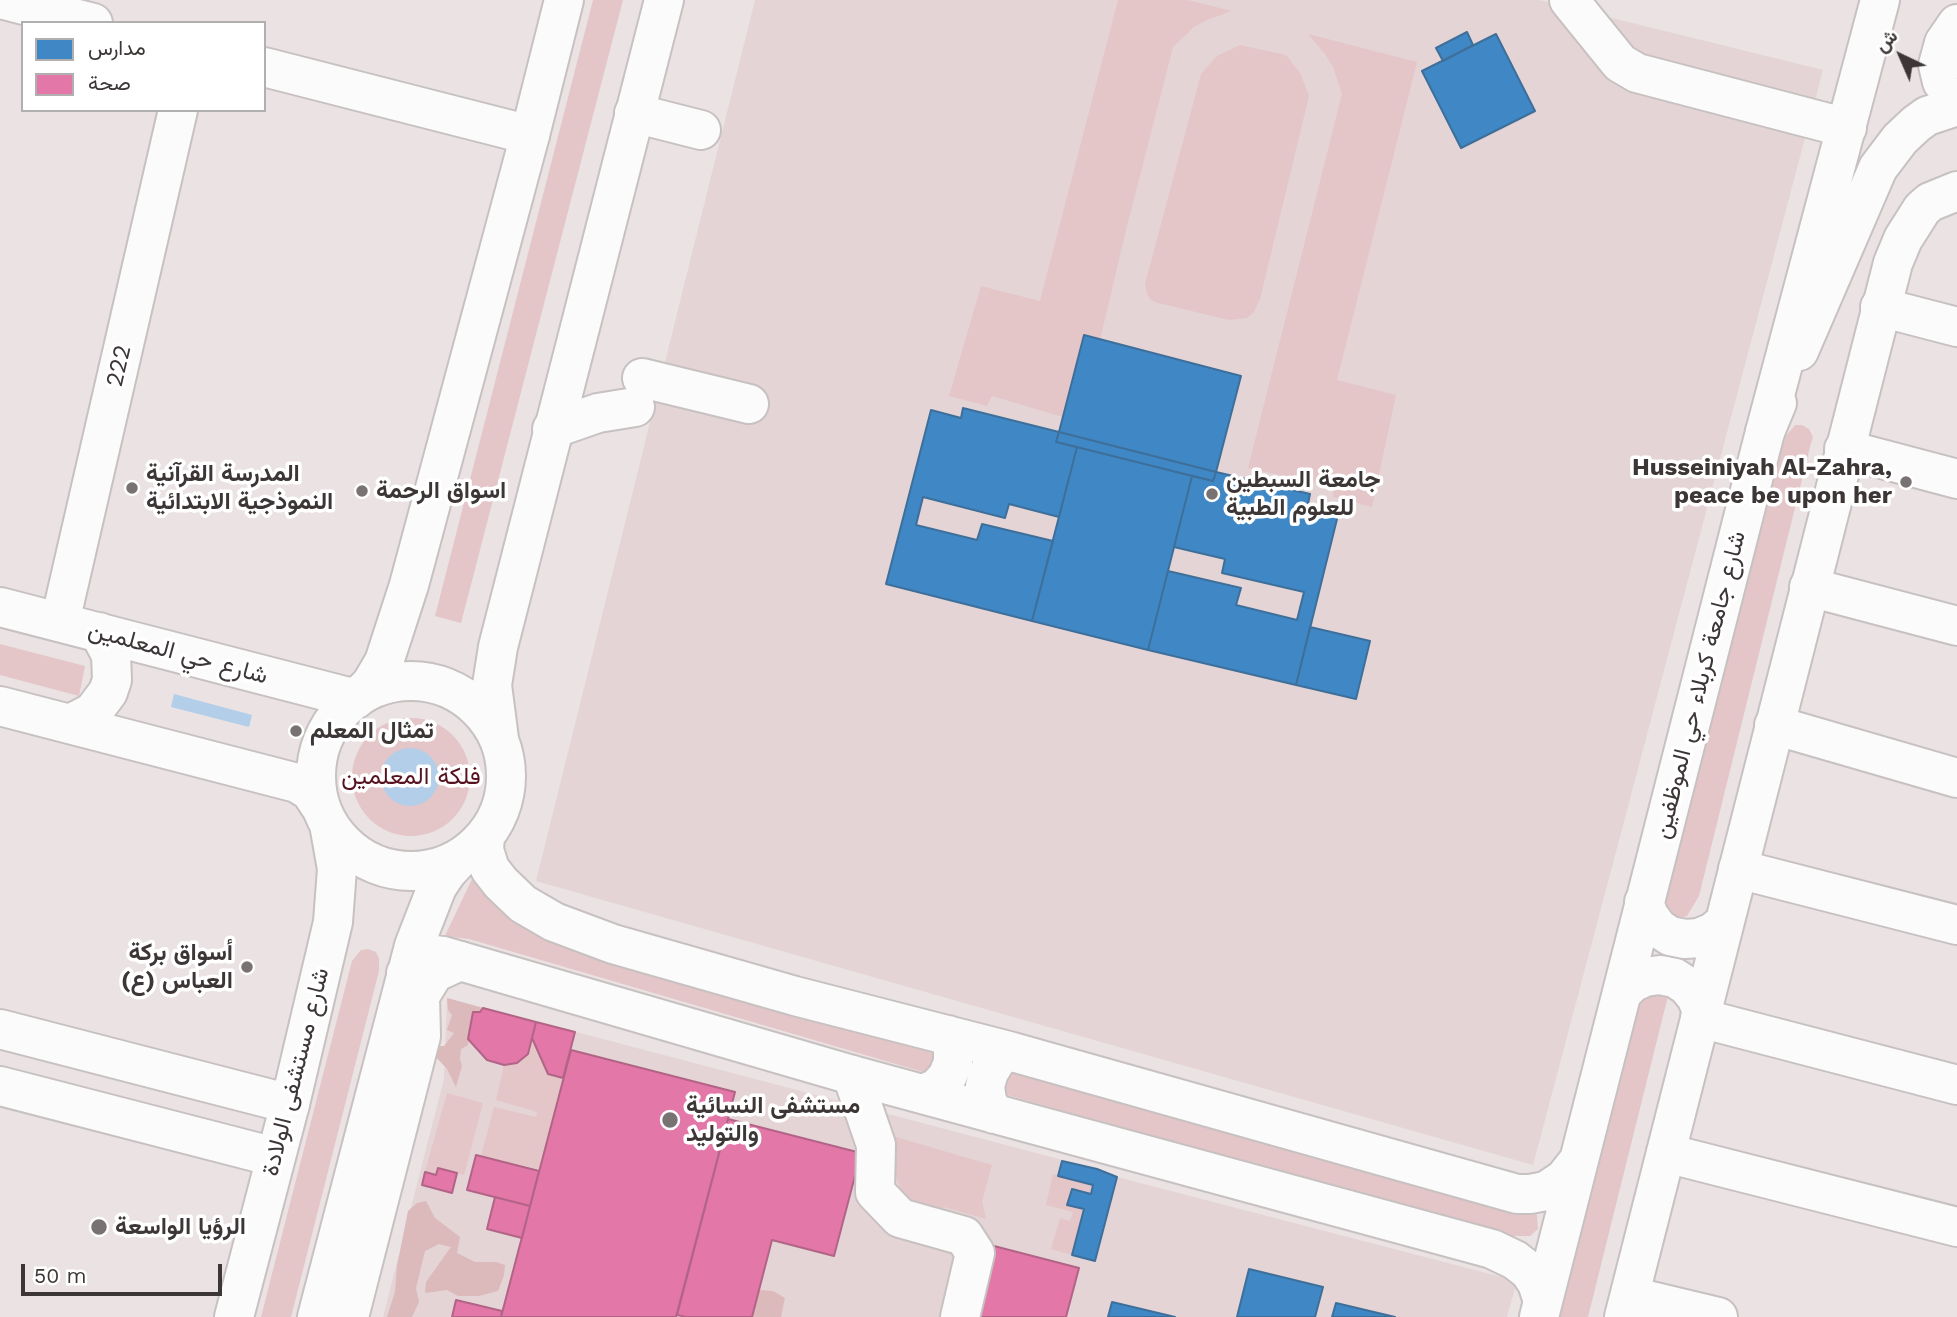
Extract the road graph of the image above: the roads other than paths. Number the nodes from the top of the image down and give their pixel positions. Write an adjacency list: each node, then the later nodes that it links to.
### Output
1 (5, 0): 6 (main road)
2 (564, 0): 15 (main road)
3 (664, 0): 12 (main road)
4 (1569, 0): 13 (main road)
5 (1880, 0): 13 (main road)
6 (85, 21)
7 (1957, 24): 9 (main road)
8 (266, 68): 15 (main road)
9 (1957, 98)
10 (1957, 106): 21 (main road, شارع جامعة كربلاء حي الموظفين)
11 (178, 112): 26 (main road, 222)
12 (634, 113): 14 (main road); 20 (main road)
13 (1847, 128): 21 (main road)
14 (701, 130)
15 (530, 135): 29 (main road)
16 (1957, 191): 17 (main road)
17 (1881, 307): 18 (main road); 22 (main road)
18 (1957, 327)
19 (749, 404): 20 (main road)
20 (552, 429): 33 (main road)
21 (1765, 432): 38 (main road, شارع جامعة كربلاء حي الموظفين)
22 (1844, 449): 23 (main road); 24 (main road)
23 (1957, 480)
24 (1809, 587): 27 (main road); 32 (main road)
25 (0, 607): 26 (main road, شارع حي المعلمين)
26 (60, 622): 28 (main road, شارع حي المعلمين)
27 (1957, 626)
28 (99, 632): 29 (main road, شارع حي المعلمين); 31 (main road)
29 (356, 699): 33 (main road); 35 (main road)
30 (0, 706): 31 (main road)
31 (70, 724): 35 (main road)
32 (1774, 725): 34 (main road); 37 (main road)
33 (499, 739): 36 (main road)
34 (1957, 778)
35 (324, 815): 36 (main road); 53 (main road, شارع مستشفى الولادة)
36 (473, 847): 42 (main road); 46 (main road)
37 (1738, 869): 39 (main road); 40 (main road)
38 (1644, 902): 39 (main road); 43 (main road, شارع جامعة كربلاء حي الموظفين)
39 (1724, 923): 44 (main road)
40 (1957, 925)
41 (460, 961): 42 (main road); 48 (main road); 64 (main road)
42 (406, 972): 63 (main road)
43 (1622, 993): 44 (main road); 58 (main road, شارع جامعة كربلاء حي الموظفين)
44 (1701, 1014): 50 (main road); 56 (main road)
45 (0, 1029): 49 (main road)
46 (948, 1035): 47 (main road); 52 (main road)
47 (1009, 1051): 54 (main road); 58 (main road)
48 (852, 1075): 52 (main road); 65 (main road)
49 (212, 1084): 53 (main road); 55 (main road)
50 (1957, 1085)
51 (0, 1086): 55 (main road)
52 (923, 1094): 54 (main road)
53 (290, 1104): 57 (main road, شارع مستشفى الولادة)
54 (994, 1114): 61 (main road)
55 (198, 1137): 57 (main road)
56 (1666, 1153): 59 (main road); 60 (main road)
57 (275, 1157): 62 (main road, شارع مستشفى الولادة)
58 (1579, 1160): 61 (main road, شارع جامعة كربلاء حي الموظفين)
59 (1957, 1227)
60 (1627, 1306): 66 (main road)
61 (1541, 1309)
62 (234, 1317)
63 (317, 1317)
64 (349, 1317)
65 (960, 1317)
66 (1718, 1317)

